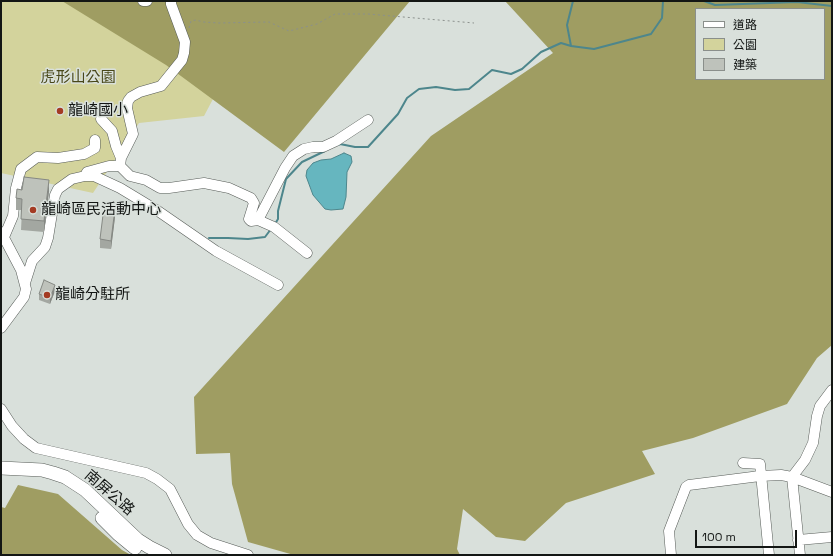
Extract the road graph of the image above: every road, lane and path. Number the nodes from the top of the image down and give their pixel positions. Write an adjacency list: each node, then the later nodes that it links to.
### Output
1 (143, 1): 2 (street)
2 (147, 1)
3 (171, 1): 5 (street)
4 (474, 23): 5 (path)
5 (185, 42): 9 (street)
6 (101, 119): 9 (street)
7 (368, 120): 11 (street)
8 (95, 140): 12 (street)
9 (121, 162): 10 (street); 11 (street)
10 (85, 176): 14 (street); 15 (street)
11 (258, 220): 13 (street)
12 (2, 234): 14 (street)
13 (307, 253)
14 (25, 283): 16 (street)
15 (278, 285)
16 (1, 328)
17 (832, 390): 23 (street)
18 (1, 410): 29 (street)
19 (742, 463): 21 (street)
20 (1, 468): 28 (main road, 南屏公路)
21 (760, 476): 23 (street); 30 (street); 31 (street)
22 (1, 477): 27 (main road, 南屏公路)
23 (792, 477): 24 (street); 26 (street)
24 (832, 492)
25 (832, 537): 26 (street)
26 (798, 540): 32 (street)
27 (145, 555)
28 (165, 555)
29 (248, 555)
30 (671, 555)
31 (769, 555)
32 (800, 555)

